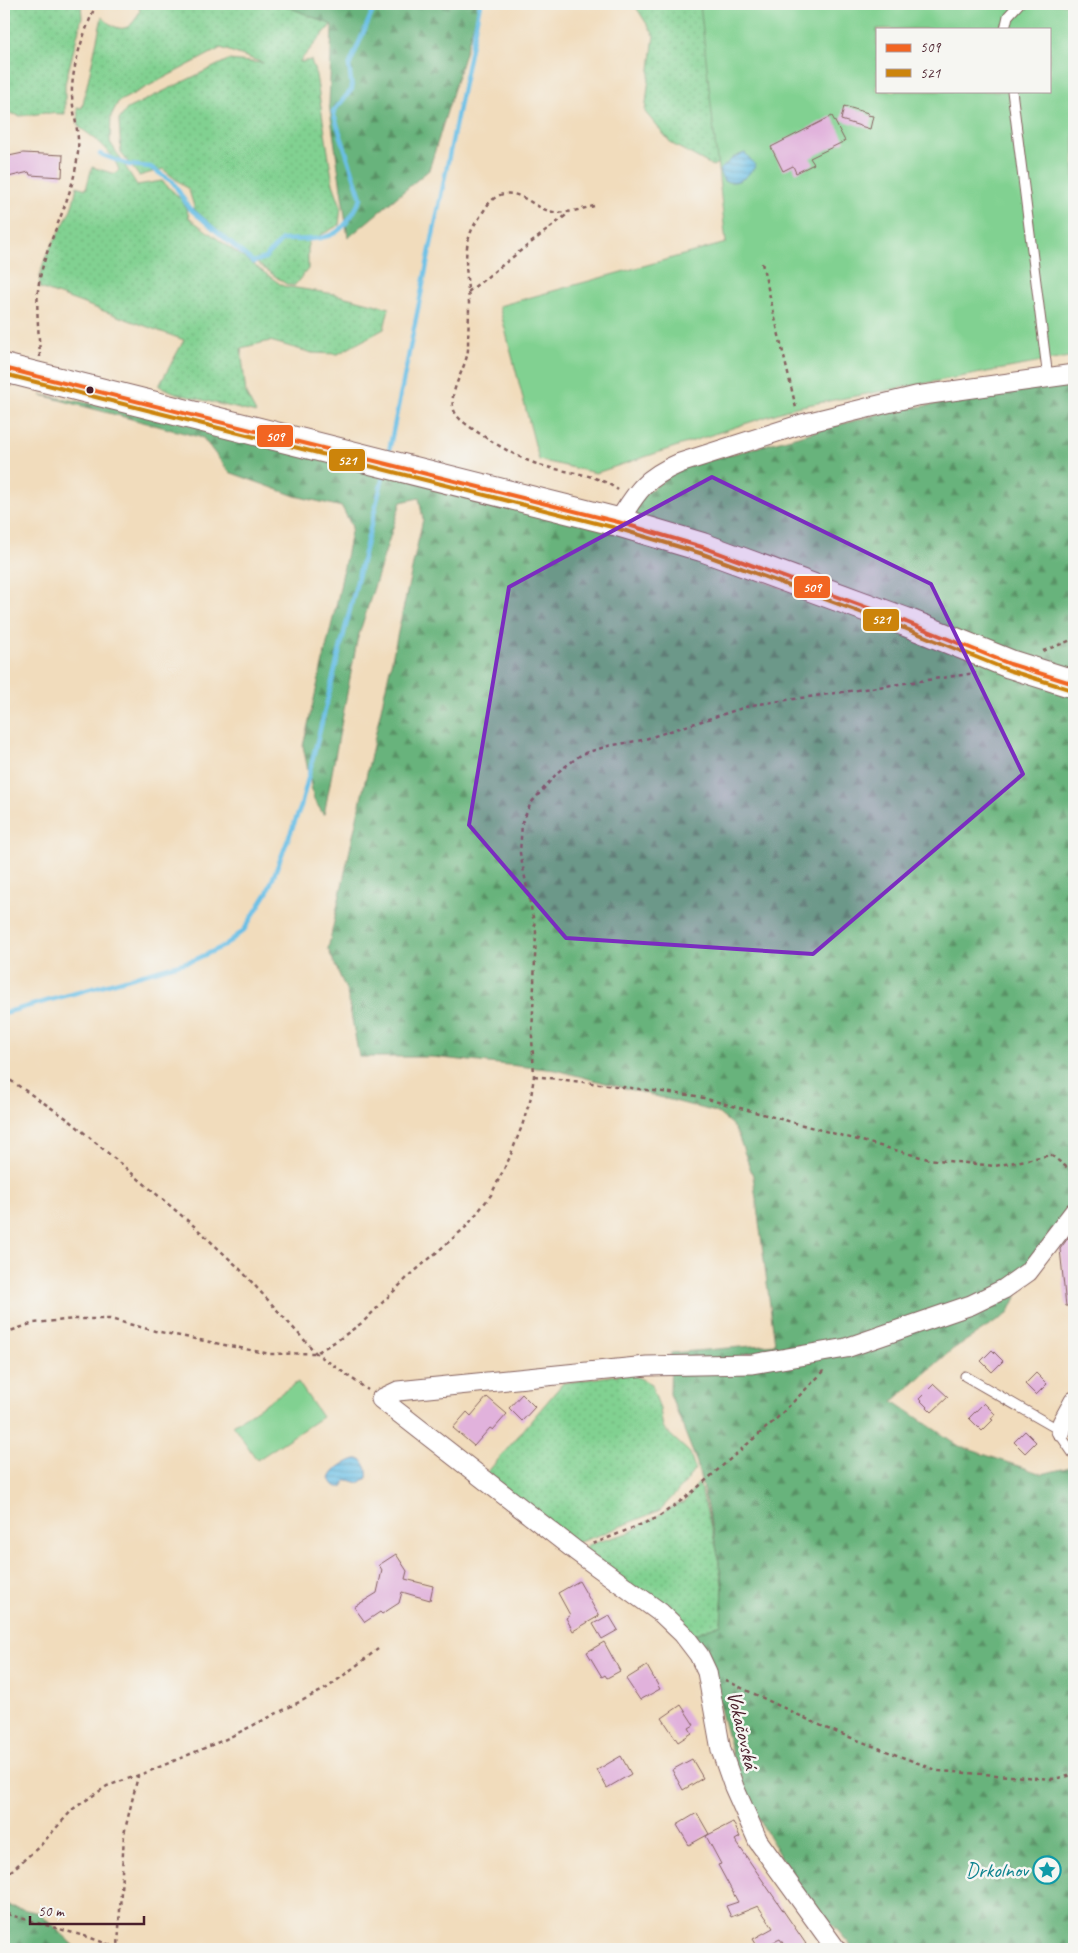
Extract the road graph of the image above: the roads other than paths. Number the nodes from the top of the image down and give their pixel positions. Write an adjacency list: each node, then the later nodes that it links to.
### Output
1 (1019, 4): 2 (lane)
2 (1006, 28)
3 (1012, 92): 6 (lane)
4 (4, 368): 7 (main road)
5 (1074, 374): 6 (street)
6 (1048, 378): 7 (street)
7 (624, 512): 8 (main road)
8 (1074, 684)
9 (1074, 1212): 14 (street, Vokačovská)
10 (964, 1376): 12 (lane)
11 (1074, 1401): 12 (street)
12 (1061, 1431): 13 (lane)
13 (1074, 1456)
14 (836, 1949)

